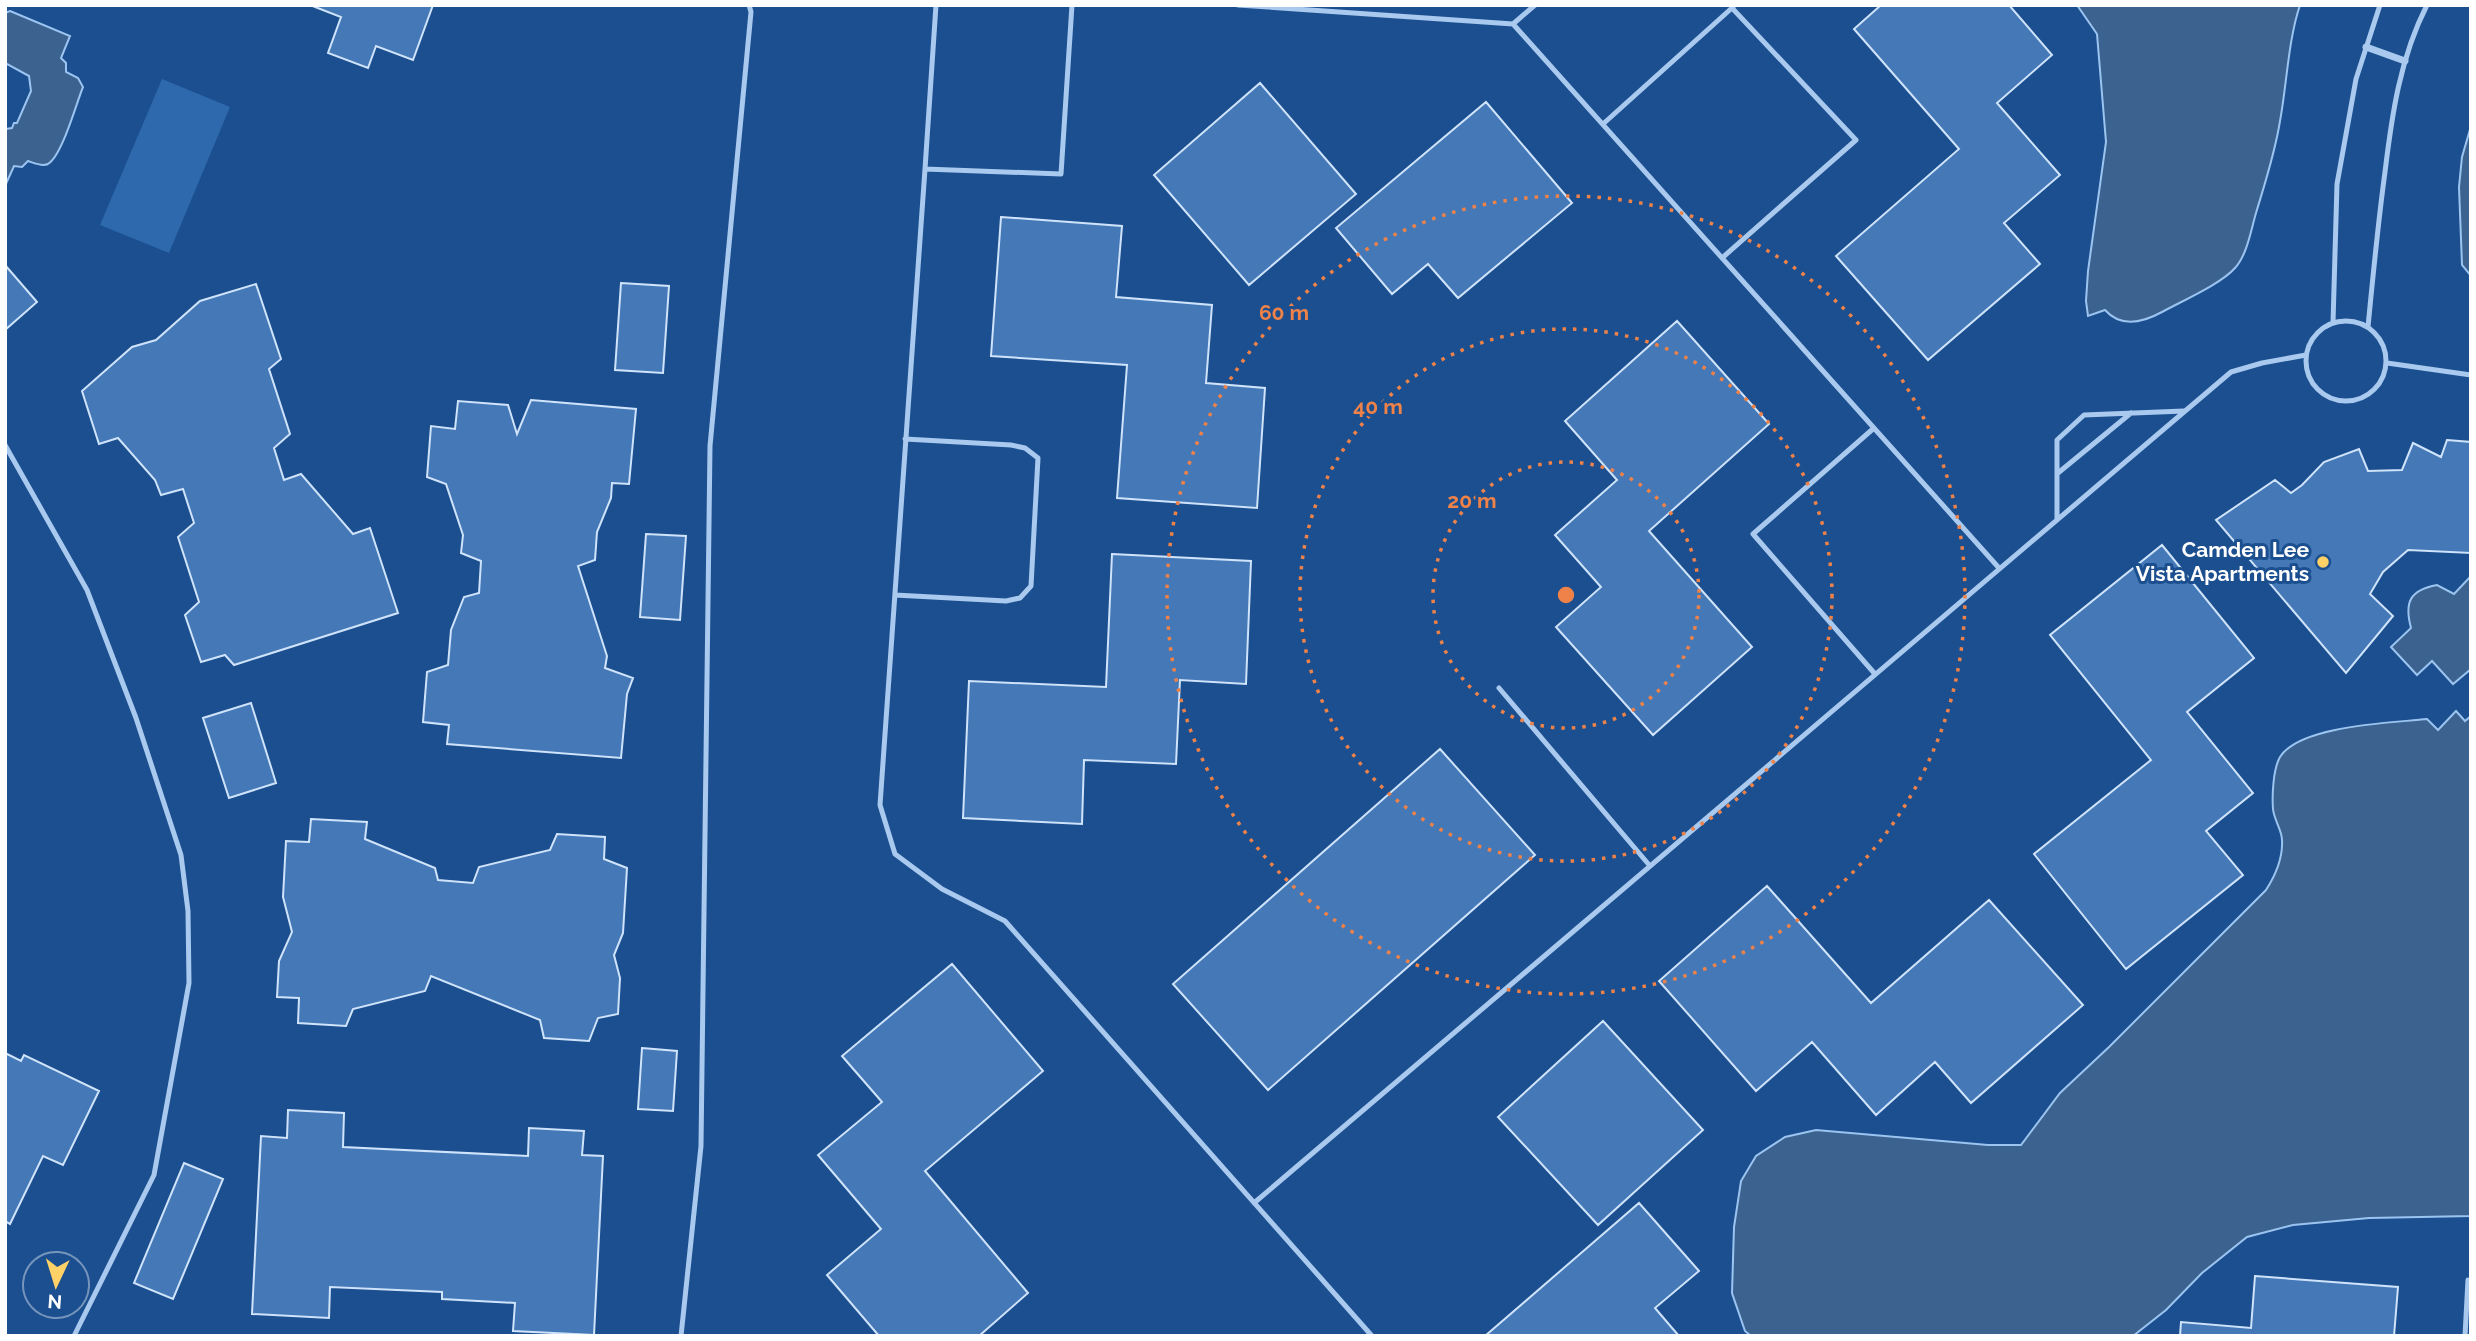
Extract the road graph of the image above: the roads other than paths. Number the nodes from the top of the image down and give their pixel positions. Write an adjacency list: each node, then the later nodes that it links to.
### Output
1 (749, 5): 35 (lane)
2 (936, 5): 13 (lane)
3 (1072, 5): 13 (lane)
4 (1238, 5): 9 (lane)
5 (1535, 5): 9 (lane)
6 (2380, 5): 10 (lane)
7 (2427, 5): 11 (lane)
8 (1733, 6): 12 (lane); 14 (lane)
9 (1513, 24): 12 (lane)
10 (2366, 47): 11 (street); 15 (lane)
11 (2405, 61): 16 (lane)
12 (1603, 124): 14 (lane)
13 (925, 169): 23 (lane)
14 (1722, 258): 22 (lane)
15 (2333, 323): 16 (lane); 17 (lane)
16 (2368, 327): 18 (lane)
17 (2306, 355): 18 (lane); 20 (lane)
18 (2387, 363): 19 (lane)
19 (2471, 375)
20 (2184, 411): 21 (lane); 26 (lane)
21 (2131, 413): 25 (lane); 25 (lane)
22 (1874, 428): 27 (lane); 29 (lane)
23 (905, 439): 28 (lane); 28 (lane)
24 (5, 445): 34 (lane)
25 (2058, 473): 26 (lane)
26 (2057, 519): 27 (lane)
27 (1999, 568): 29 (lane)
28 (895, 595): 32 (lane)
29 (1875, 674): 31 (lane)
30 (1499, 688): 31 (lane)
31 (1650, 866): 32 (lane)
32 (1254, 1203): 36 (lane)
33 (2468, 1280): 37 (lane)
34 (74, 1336)
35 (681, 1336)
36 (1372, 1336)
37 (2465, 1336)

